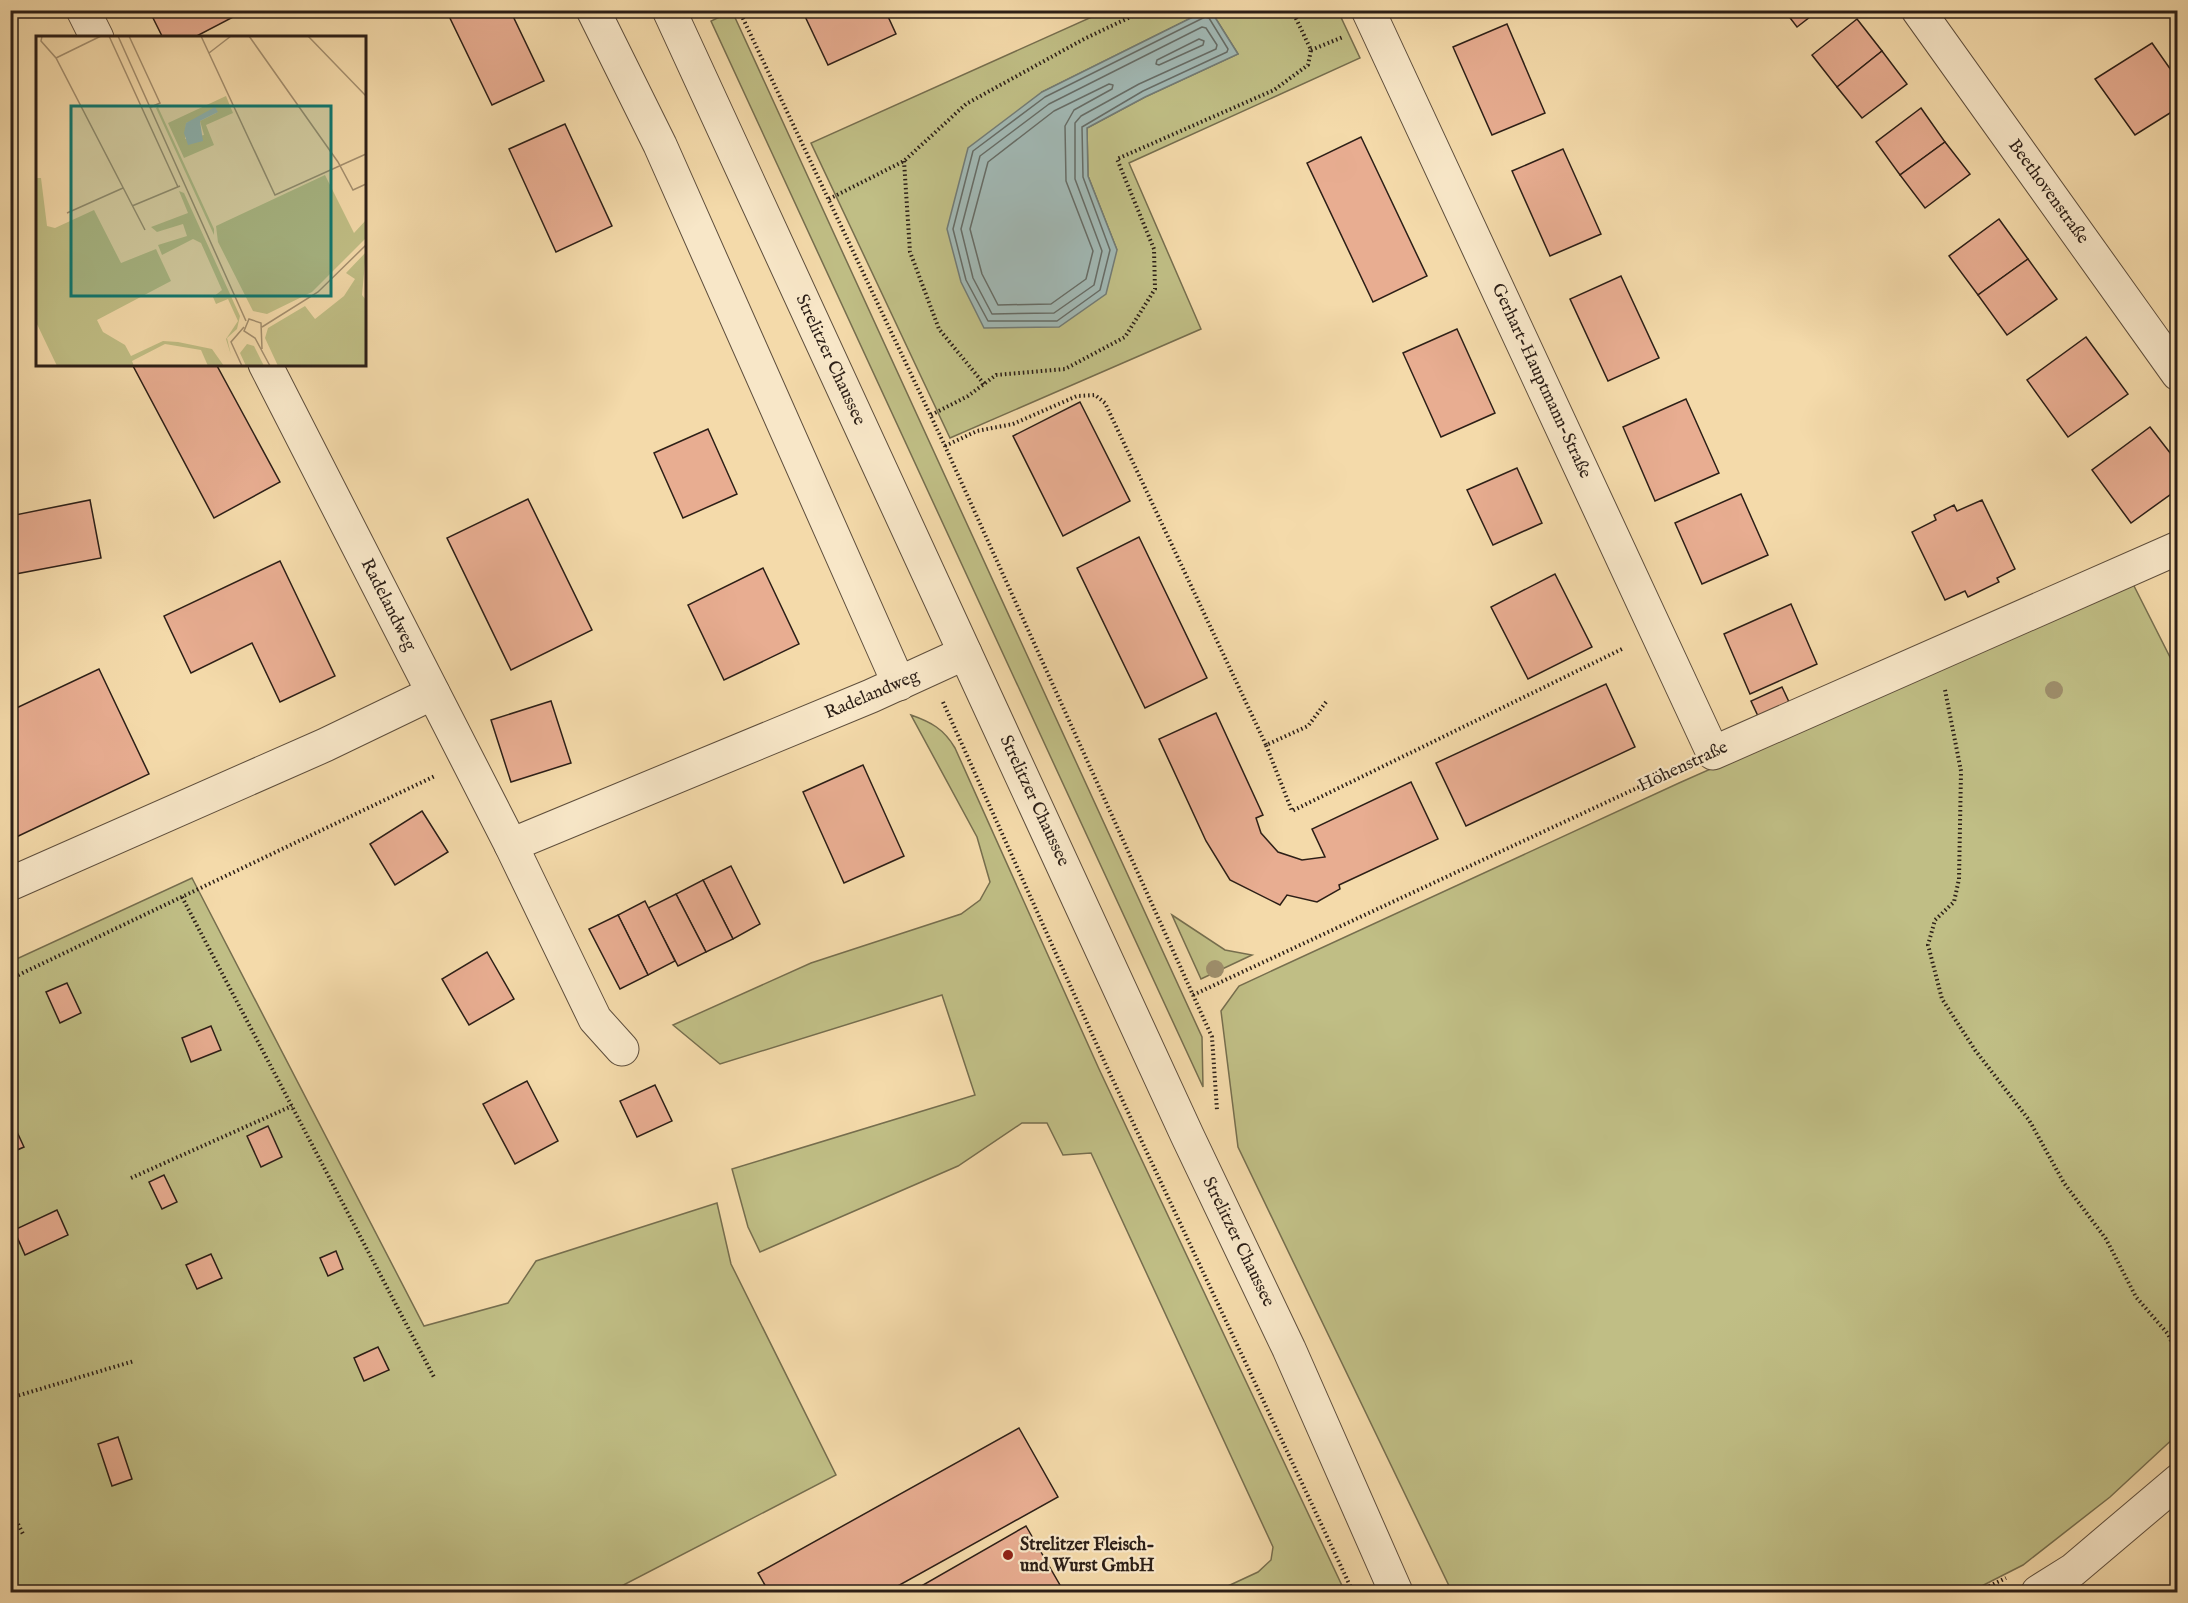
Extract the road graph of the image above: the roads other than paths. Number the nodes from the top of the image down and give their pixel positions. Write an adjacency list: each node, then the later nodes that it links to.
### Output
1 (83, 10): 6 (street)
2 (593, 10): 11 (street)
3 (1368, 10): 13 (street, Gerhart-Hauptmann-Straße)
4 (1918, 10): 8 (street, Beethovenstraße)
5 (670, 11): 10 (street, Strelitzer Chaussee)
6 (96, 36)
7 (266, 366): 12 (street, Radelandweg)
8 (2178, 374)
9 (2178, 548): 13 (street, Höhenstraße)
10 (965, 653): 11 (street, Radelandweg); 19 (street, Strelitzer Chaussee)
11 (899, 684): 14 (street, Radelandweg)
12 (433, 693): 14 (street, Radelandweg); 15 (street)
13 (1713, 753)
14 (511, 845): 16 (street, Radelandweg)
15 (10, 884)
16 (622, 1049)
17 (2178, 1481): 18 (street)
18 (2050, 1589)
19 (1396, 1593)

